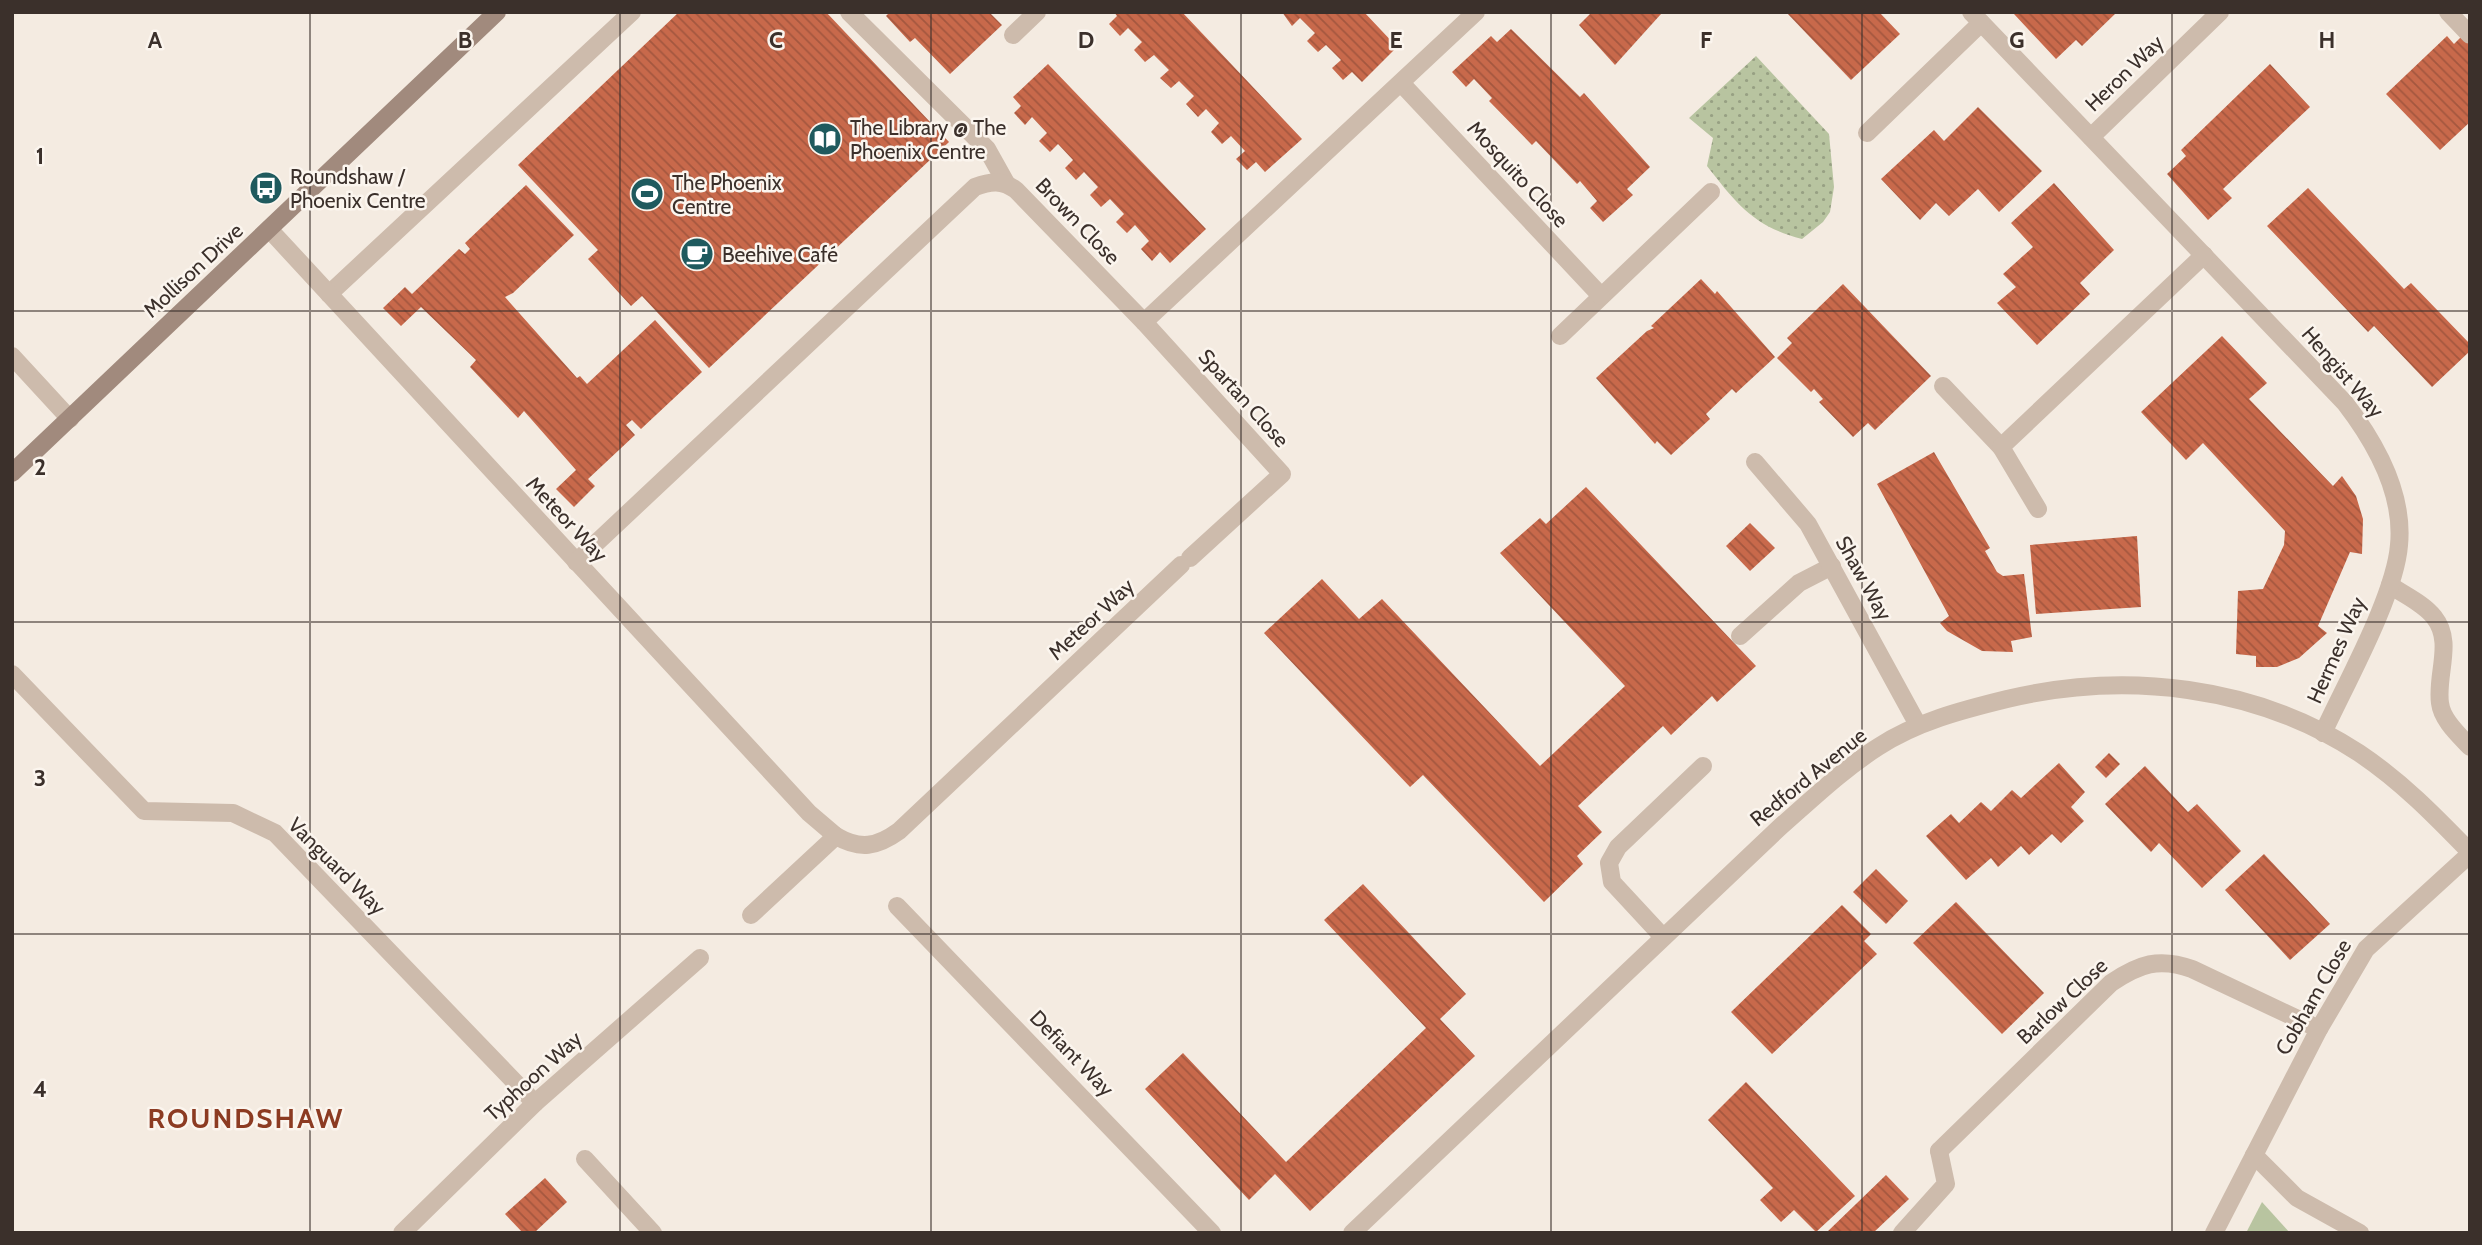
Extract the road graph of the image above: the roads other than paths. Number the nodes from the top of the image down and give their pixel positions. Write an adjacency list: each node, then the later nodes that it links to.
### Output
1 (497, 12): 16 (main road, Mollison Drive)
2 (632, 12): 18 (street)
3 (849, 12): 14 (street)
4 (1037, 12): 9 (street)
5 (1476, 12): 11 (street)
6 (2220, 12): 13 (street, Heron Way)
7 (2448, 12): 10 (street)
8 (1976, 18): 12 (street, Hengist Way); 13 (street, Hengist Way)
9 (1013, 35)
10 (2470, 35)
11 (1401, 83): 19 (street, Mosquito Close); 20 (street)
12 (1867, 133)
13 (2091, 137): 17 (street, Hengist Way)
14 (1006, 183): 20 (street, Brown Close); 30 (street, Brown Close)
15 (1711, 192): 19 (street)
16 (269, 229): 18 (street, Meteor Way); 24 (main road, Mollison Drive)
17 (2204, 255): 25 (street); 32 (street, Hengist Way)
18 (329, 293): 30 (street, Meteor Way)
19 (1601, 296): 21 (street)
20 (1144, 322): 29 (street, Spartan Close)
21 (1560, 336)
22 (12, 356): 24 (street)
23 (1943, 386): 25 (street)
24 (70, 419): 27 (main road, Mollison Drive)
25 (2001, 447): 28 (street)
26 (1755, 462): 31 (street, Shaw Way)
27 (12, 473)
28 (2038, 509)
29 (1185, 561): 39 (street, Meteor Way)
30 (576, 562): 39 (street, Meteor Way)
31 (1832, 566): 33 (street); 35 (street, Shaw Way)
32 (2390, 585): 36 (street, Hermes Way); 37 (street)
33 (1740, 636)
34 (12, 674): 46 (street, Vanguard Way)
35 (1918, 725): 36 (street, Redford Avenue); 43 (street, Redford Avenue)
36 (2323, 733): 40 (street, Redford Avenue)
37 (2470, 747)
38 (1703, 766): 43 (street)
39 (836, 836): 42 (street)
40 (2470, 853): 45 (street, Cobham Close)
41 (897, 906): 51 (street, Defiant Way)
42 (751, 915)
43 (1663, 937): 52 (street, Redford Avenue)
44 (700, 958): 46 (street, Typhoon Way)
45 (2319, 1029): 47 (street, Cobham Close); 53 (street, Barlow Close)
46 (535, 1103): 49 (street, Typhoon Way)
47 (2254, 1155): 54 (street, Cobham Close); 55 (street)
48 (585, 1159): 50 (street)
49 (402, 1233)
50 (653, 1233)
51 (1212, 1233)
52 (1352, 1233)
53 (1902, 1233)
54 (2214, 1233)
55 (2360, 1233)

